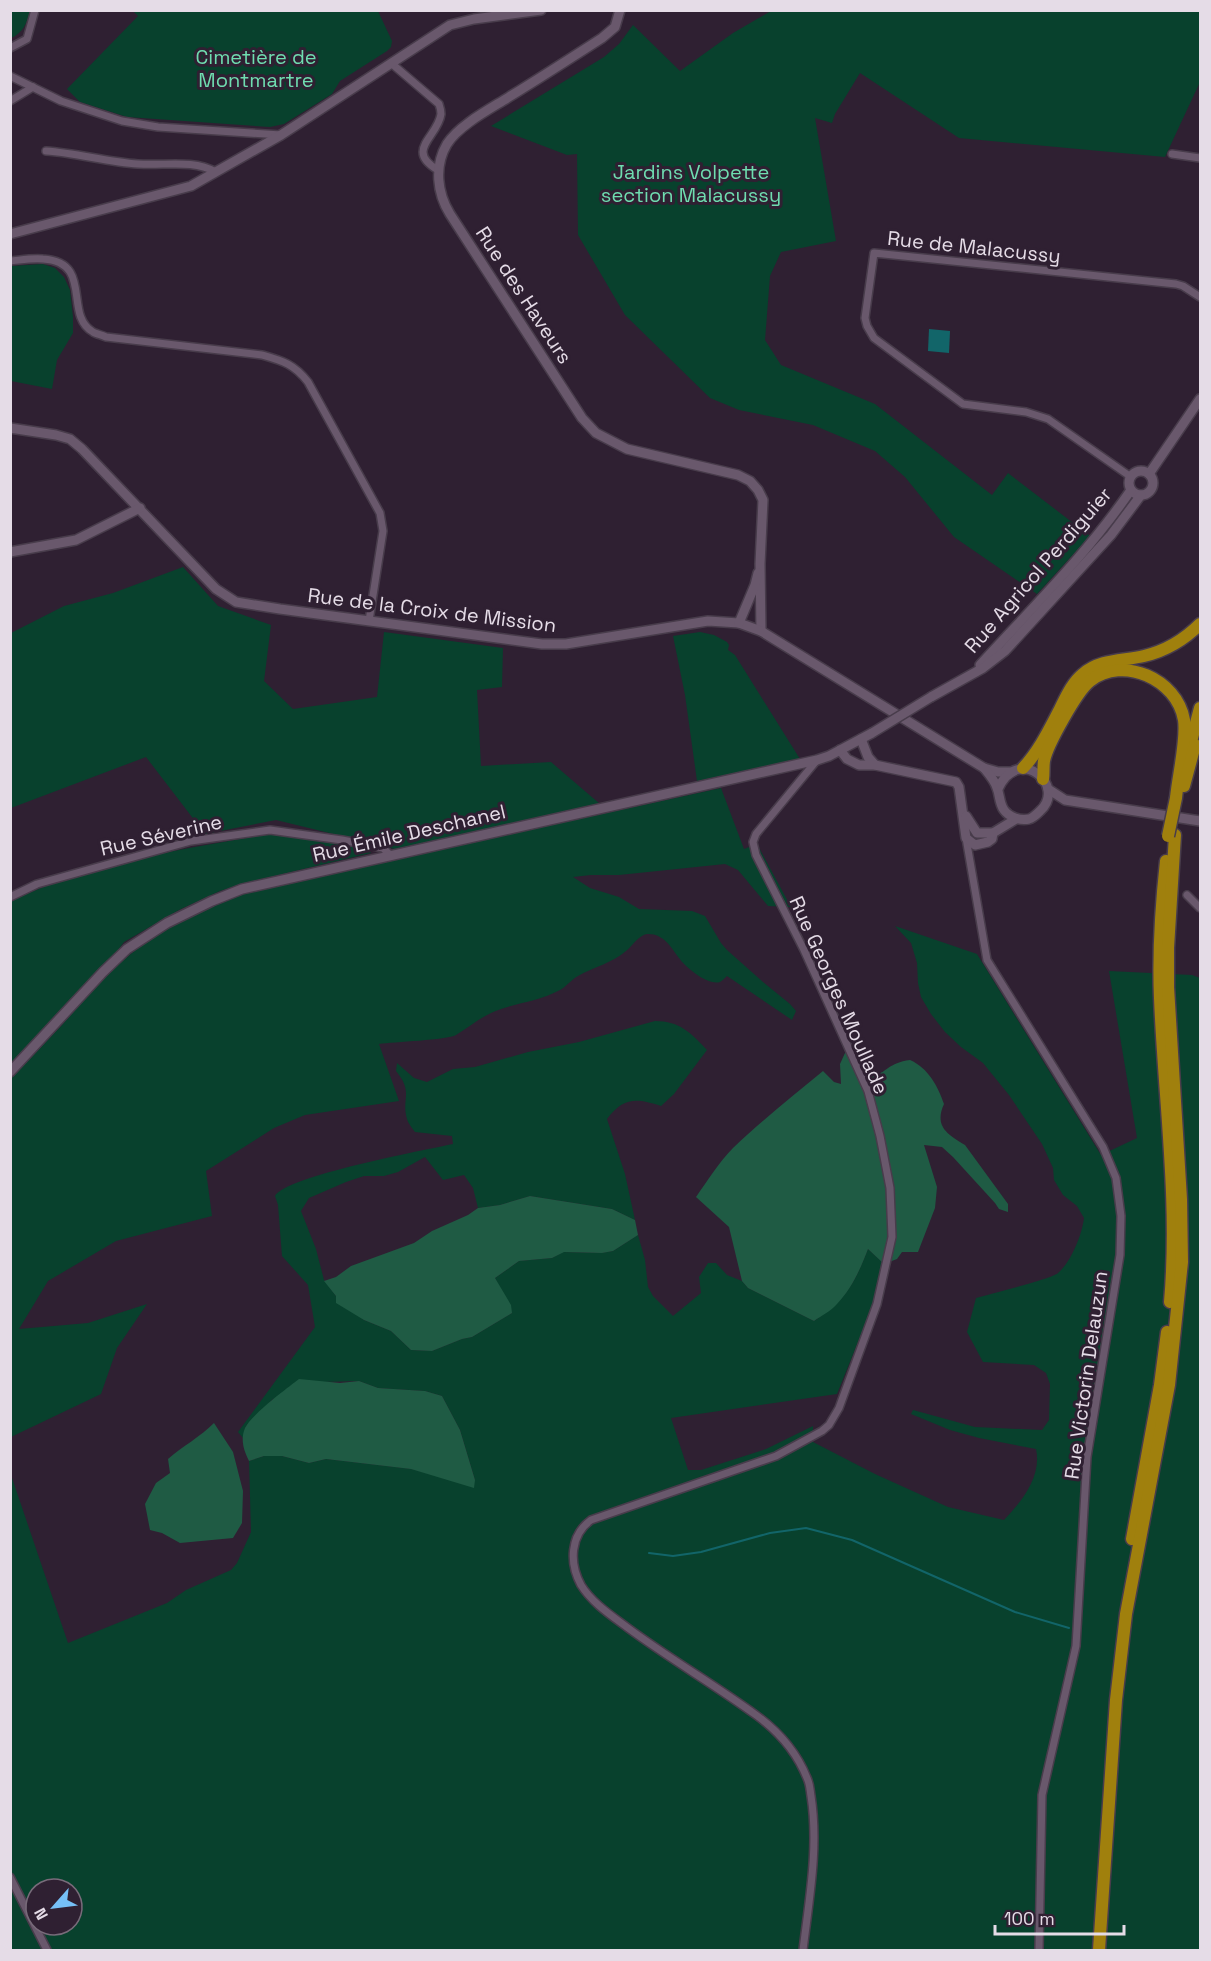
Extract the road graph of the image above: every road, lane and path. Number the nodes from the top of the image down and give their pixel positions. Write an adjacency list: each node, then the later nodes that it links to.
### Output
1 (35, 10): 4 (street)
2 (541, 10): 5 (main road)
3 (620, 10): 13 (main road, Rue des Haveurs)
4 (10, 48)
5 (391, 63): 9 (main road); 13 (street)
6 (10, 76): 7 (street)
7 (33, 87): 8 (street); 9 (street)
8 (10, 101)
9 (281, 135): 14 (main road)
10 (46, 151): 14 (street)
11 (1172, 154): 12 (street)
12 (1200, 158)
13 (438, 170): 26 (main road, Rue des Haveurs)
14 (216, 172): 15 (main road)
15 (10, 234)
16 (10, 261): 27 (street)
17 (1200, 297): 21 (street, Rue de Malacussy)
18 (1200, 399): 20 (main road, Rue Agricol Perdiguier)
19 (10, 428): 24 (main road, Rue de la Croix de Mission)
20 (1149, 474): 21 (main road, Rue Agricol Perdiguier); 23 (main road, Rue Agricol Perdiguier)
21 (1131, 477): 22 (main road, Rue Agricol Perdiguier)
22 (1131, 490): 23 (main road, Rue Agricol Perdiguier); 31 (main road, Rue Agricol Perdiguier)
23 (1141, 495): 31 (main road, Rue Agricol Perdiguier)
24 (140, 508): 25 (main road); 27 (main road, Rue de la Croix de Mission)
25 (10, 552)
26 (760, 564): 28 (main road, Rue des Haveurs); 30 (main road, Rue des Haveurs)
27 (369, 621): 28 (main road, Rue de la Croix de Mission)
28 (739, 623): 30 (main road, Rue de la Croix de Mission)
29 (1200, 624): 41 (highway)
30 (762, 631): 40 (main road, Rue de la Croix de Mission)
31 (972, 674): 34 (main road, Rue Agricol Perdiguier, bridge)
32 (1200, 708): 45 (highway)
33 (1200, 727): 42 (highway)
34 (872, 733): 35 (main road, Rue Émile Deschanel)
35 (861, 739): 37 (main road, Rue Émile Deschanel); 39 (main road)
36 (1200, 741): 42 (highway)
37 (840, 750): 38 (main road, Rue Émile Deschanel); 39 (main road)
38 (817, 760): 55 (main road, Rue Émile Deschanel); 62 (street, Rue Georges Moullade)
39 (875, 765): 48 (main road)
40 (984, 768): 41 (main road); 44 (main road)
41 (1017, 770): 43 (main road); 44 (main road)
42 (1186, 777): 45 (highway)
43 (1046, 784): 45 (highway); 46 (main road); 47 (main road)
44 (998, 789): 49 (main road)
45 (1179, 799): 53 (highway)
46 (1065, 800): 47 (main road); 51 (main road)
47 (1045, 807): 50 (main road)
48 (962, 809): 52 (main road); 54 (main road)
49 (1004, 810): 50 (main road); 52 (main road)
50 (1016, 819): 52 (main road)
51 (1200, 821)
52 (996, 830): 54 (main road)
53 (1172, 836): 64 (highway); 65 (highway)
54 (966, 838): 63 (street, Rue Victorin Delauzun)
55 (391, 856): 57 (street, Rue Séverine); 59 (main road, Rue Émile Deschanel)
56 (1186, 895): 58 (street)
57 (10, 897)
58 (1200, 908)
59 (10, 1072)
60 (10, 1878): 61 (street)
61 (47, 1950)
62 (803, 1950)
63 (1038, 1950)
64 (1092, 1950)
65 (1099, 1950)

